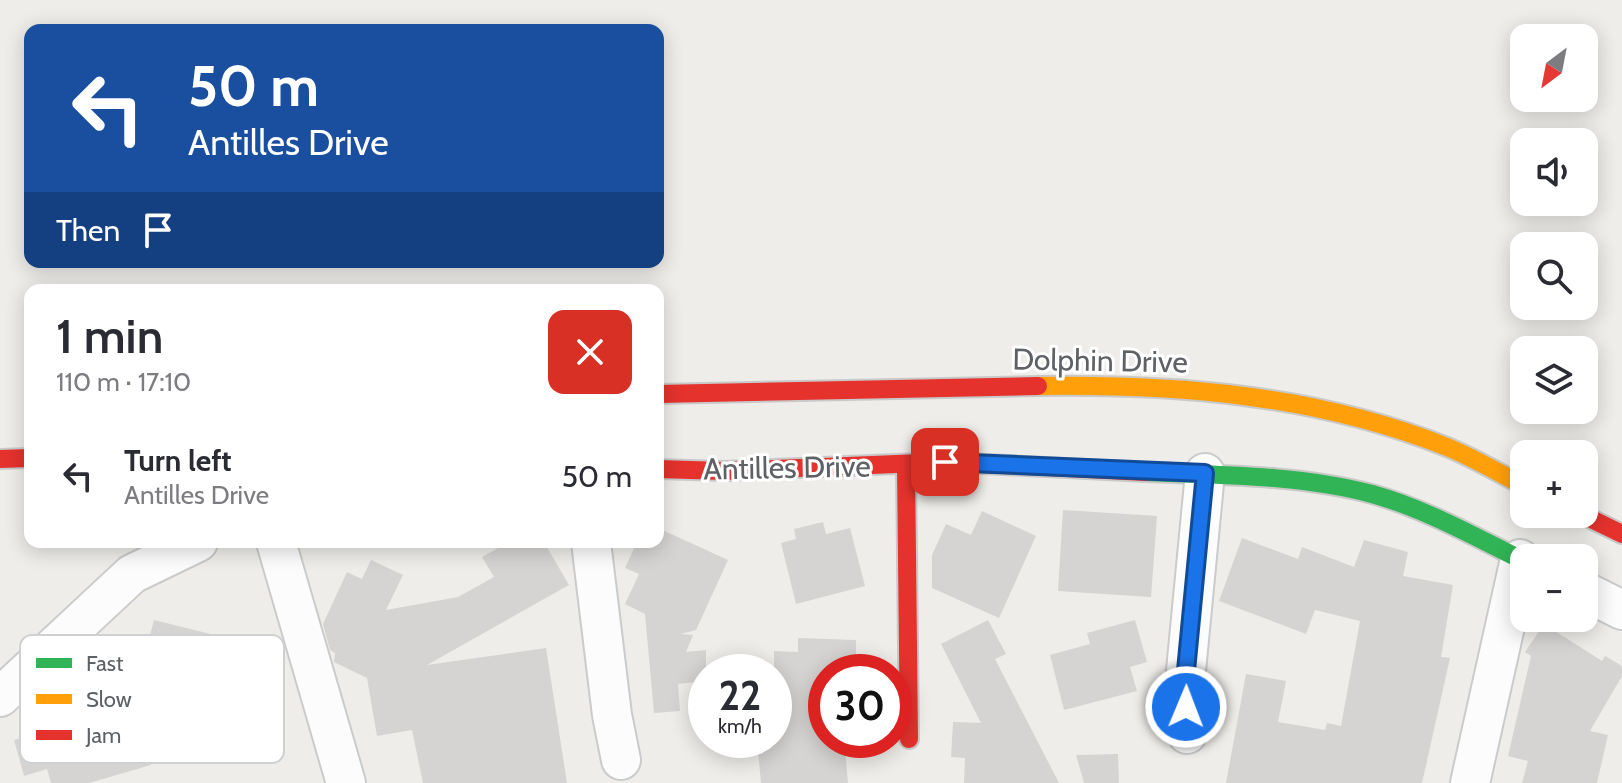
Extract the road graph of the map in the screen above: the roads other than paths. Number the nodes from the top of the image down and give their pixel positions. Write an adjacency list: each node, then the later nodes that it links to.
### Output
1 (664, 394): 7 (street, Dolphin Drive)
2 (24, 458): 3 (street)
3 (0, 459)
4 (906, 466): 5 (street, Antilles Drive); 6 (street, Antilles Drive); 18 (street)
5 (664, 469)
6 (1205, 473): 13 (street, Antilles Drive); 21 (street)
7 (1510, 479)
8 (1598, 522): 9 (street)
9 (1622, 534)
10 (186, 548): 17 (street)
11 (278, 548): 23 (street)
12 (592, 548): 22 (street)
13 (1510, 554)
14 (1598, 598): 15 (street)
15 (1622, 610)
16 (1510, 611): 24 (street)
17 (67, 635)
18 (908, 654)
19 (20, 678): 20 (street)
20 (0, 697)
21 (1187, 734)
22 (621, 760)
23 (346, 783)
24 (1470, 783)

